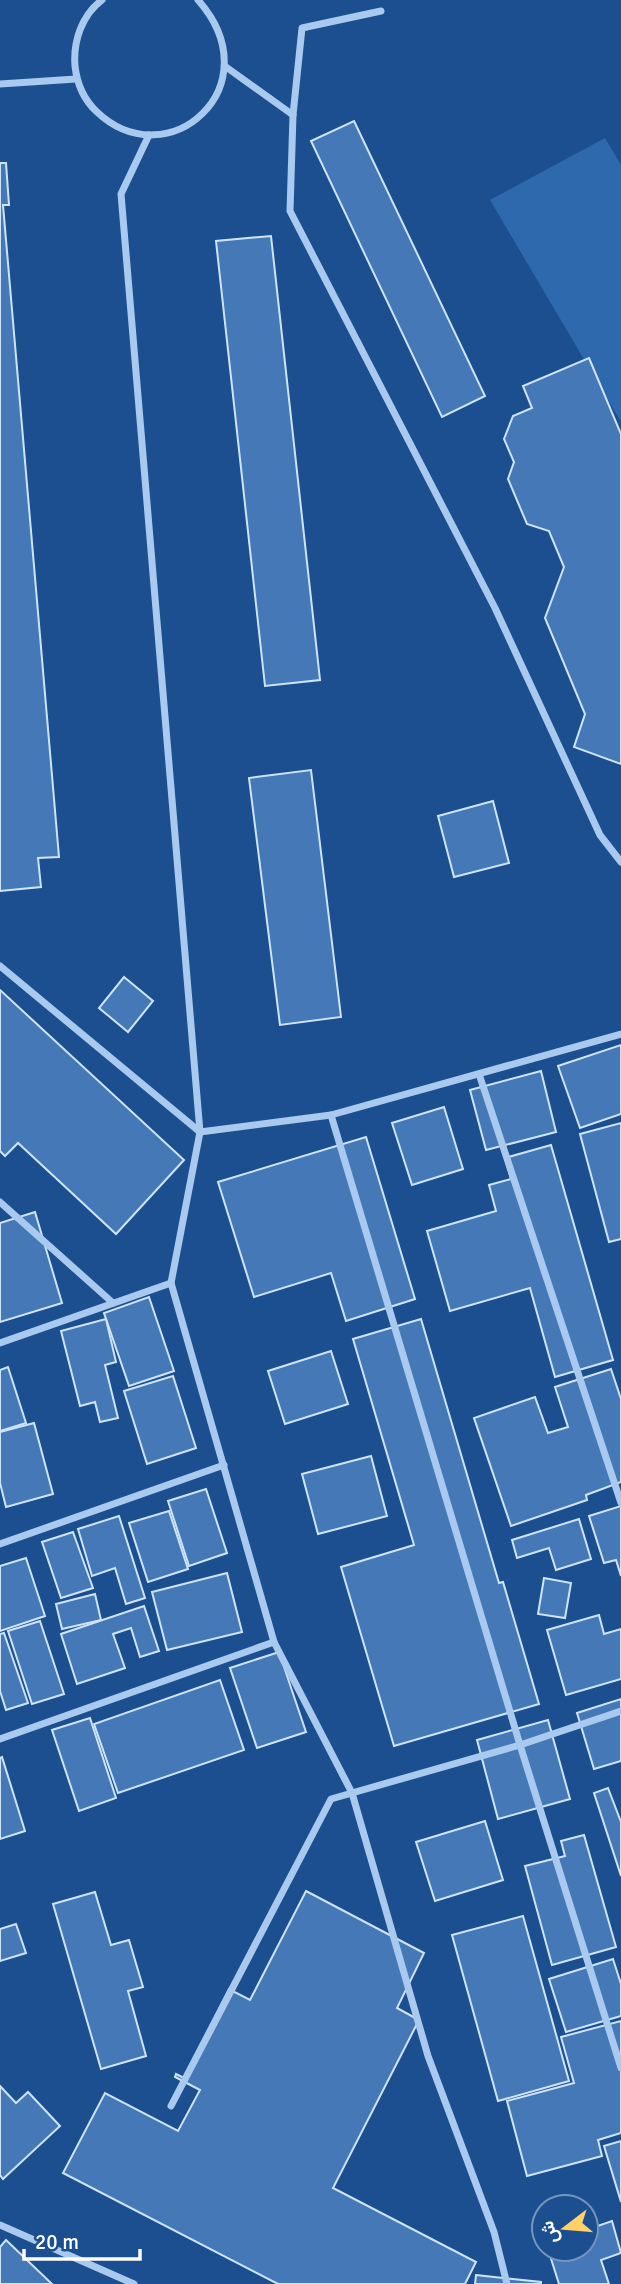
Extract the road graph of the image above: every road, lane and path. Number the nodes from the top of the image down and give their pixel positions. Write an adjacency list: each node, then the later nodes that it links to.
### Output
1 (102, 0): 3 (street)
2 (198, 0): 5 (street)
3 (94, 3): 6 (street)
4 (381, 11): 8 (street)
5 (226, 67): 8 (street); 9 (street)
6 (76, 79): 7 (street); 9 (street)
7 (0, 84)
8 (293, 115): 10 (street)
9 (149, 135): 15 (street)
10 (621, 862)
11 (0, 966): 15 (street)
12 (621, 1034): 13 (street)
13 (479, 1074): 14 (street); 21 (street)
14 (331, 1115): 15 (street); 26 (street)
15 (200, 1132): 17 (street)
16 (0, 1202): 18 (street)
17 (172, 1283): 18 (street); 20 (street)
18 (113, 1303): 19 (street)
19 (0, 1343)
20 (223, 1465): 22 (street); 23 (street)
21 (621, 1503)
22 (0, 1544)
23 (274, 1642): 25 (street); 27 (street)
24 (621, 1711): 26 (street)
25 (0, 1740)
26 (520, 1745): 27 (street); 28 (street)
27 (352, 1793): 29 (street); 32 (street)
28 (621, 2068)
29 (171, 2106)
30 (0, 2225): 31 (street)
31 (133, 2284)
32 (507, 2284)

